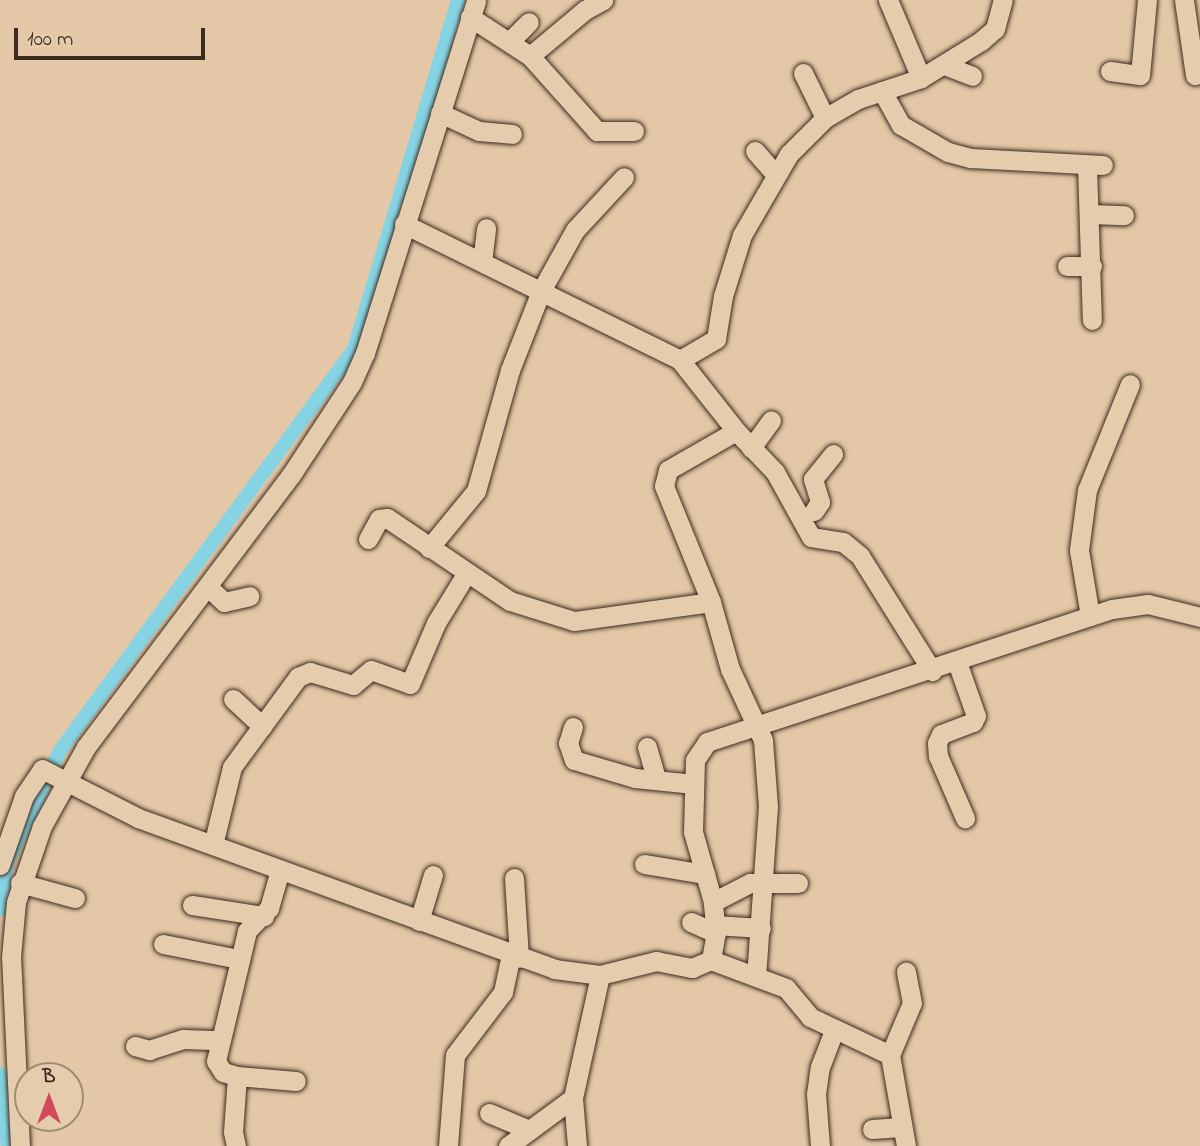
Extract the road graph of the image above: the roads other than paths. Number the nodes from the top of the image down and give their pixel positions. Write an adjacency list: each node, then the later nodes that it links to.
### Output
1 (603, 0): 9 (street)
2 (888, 0): 15 (street)
3 (1003, 0): 10 (street)
4 (1147, 0): 11 (street)
5 (1184, 0): 13 (street)
6 (473, 9): 8 (street); 17 (street)
7 (529, 22): 8 (street)
8 (511, 40): 9 (street)
9 (530, 56): 19 (street)
10 (944, 65): 14 (street); 15 (street)
11 (1110, 71)
12 (803, 73): 18 (street)
13 (1195, 75)
14 (972, 76)
15 (921, 78): 16 (street)
16 (882, 91): 18 (street); 24 (street)
17 (440, 113): 20 (street); 26 (street)
18 (825, 118): 22 (street)
19 (634, 131)
20 (512, 134)
21 (755, 151): 22 (street)
22 (774, 173): 33 (street)
23 (624, 177): 31 (street)
24 (1091, 214): 25 (street); 30 (street)
25 (1124, 215)
26 (404, 224): 28 (street); 43 (street)
27 (486, 229): 28 (street)
28 (482, 262): 31 (street)
29 (1067, 266): 30 (street)
30 (1092, 266): 32 (street)
31 (541, 291): 33 (street); 41 (street)
32 (1092, 320)
33 (680, 360): 36 (street)
34 (1130, 384): 46 (street)
35 (771, 420): 37 (street)
36 (736, 431): 37 (street); 45 (street)
37 (751, 448): 39 (street)
38 (833, 454): 39 (street)
39 (808, 516): 49 (street)
40 (368, 539): 41 (street)
41 (429, 548): 42 (street)
42 (466, 574): 45 (street); 51 (street)
43 (208, 587): 44 (street); 55 (street)
44 (249, 596)
45 (711, 602): 52 (street)
46 (1090, 616): 47 (street); 48 (street)
47 (1200, 617)
48 (957, 662): 49 (street); 58 (street)
49 (932, 671): 52 (street)
50 (233, 699): 51 (street)
51 (262, 726): 59 (street)
52 (760, 726): 57 (street); 66 (street)
53 (573, 727): 56 (street)
54 (647, 747): 56 (street)
55 (56, 777): 59 (street); 61 (street); 67 (street)
56 (656, 779): 57 (street)
57 (694, 784): 63 (street)
58 (965, 818)
59 (213, 845): 62 (street)
60 (644, 864): 63 (street)
61 (0, 865)
62 (280, 870): 72 (street); 73 (street)
63 (705, 874): 70 (street)
64 (433, 875): 73 (street)
65 (514, 878): 78 (street)
66 (766, 881): 68 (street); 70 (street); 75 (street)
67 (20, 883): 69 (street); 95 (street)
68 (798, 883)
69 (75, 898)
70 (713, 902): 76 (street)
71 (192, 905): 72 (street)
72 (264, 916): 79 (street)
73 (419, 921): 78 (street)
74 (691, 922): 76 (street)
75 (761, 928): 76 (street); 83 (street)
76 (715, 929): 80 (street)
77 (163, 944): 79 (street)
78 (515, 956): 82 (street); 97 (street)
79 (239, 959): 85 (street)
80 (711, 960): 82 (street); 83 (street)
81 (906, 972): 87 (street)
82 (600, 975): 90 (street)
83 (756, 977): 84 (street)
84 (834, 1030): 87 (street); 100 (street)
85 (219, 1040): 86 (street); 88 (street)
86 (135, 1046)
87 (890, 1055): 92 (street)
88 (237, 1076): 89 (street); 96 (street)
89 (296, 1082)
90 (573, 1098): 94 (street); 99 (street)
91 (489, 1113): 94 (street)
92 (901, 1127): 93 (street); 101 (street)
93 (872, 1129)
94 (529, 1130): 98 (street)
95 (20, 1146)
96 (236, 1146)
97 (448, 1146)
98 (509, 1146)
99 (577, 1146)
100 (820, 1146)
101 (906, 1146)

